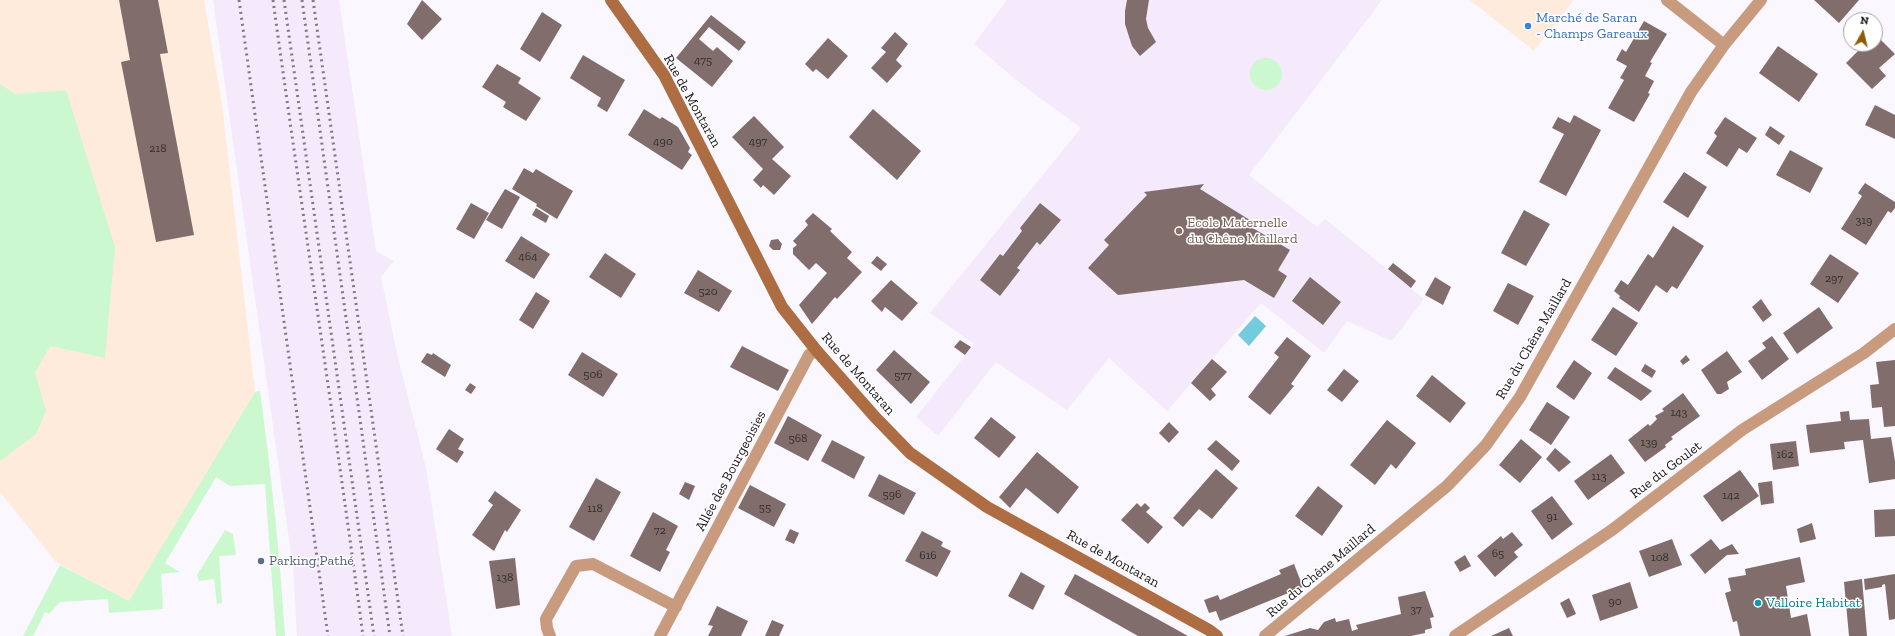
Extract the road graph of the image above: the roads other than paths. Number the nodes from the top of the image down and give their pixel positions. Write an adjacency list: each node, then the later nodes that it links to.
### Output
1 (611, 0): 6 (street, Rue de Montaran)
2 (1667, 0): 4 (street)
3 (1761, 0): 4 (street, Rue du Chêne Maillard)
4 (1724, 45): 11 (street, Rue du Chêne Maillard)
5 (1895, 329): 12 (street, Rue du Goulet)
6 (816, 350): 7 (street, Allée des Bourgeoisies); 10 (street, Rue de Montaran)
7 (676, 607): 8 (street); 9 (street, Allée des Bourgeoisies)
8 (550, 636)
9 (660, 636)
10 (1217, 636)
11 (1266, 636)
12 (1455, 636)

